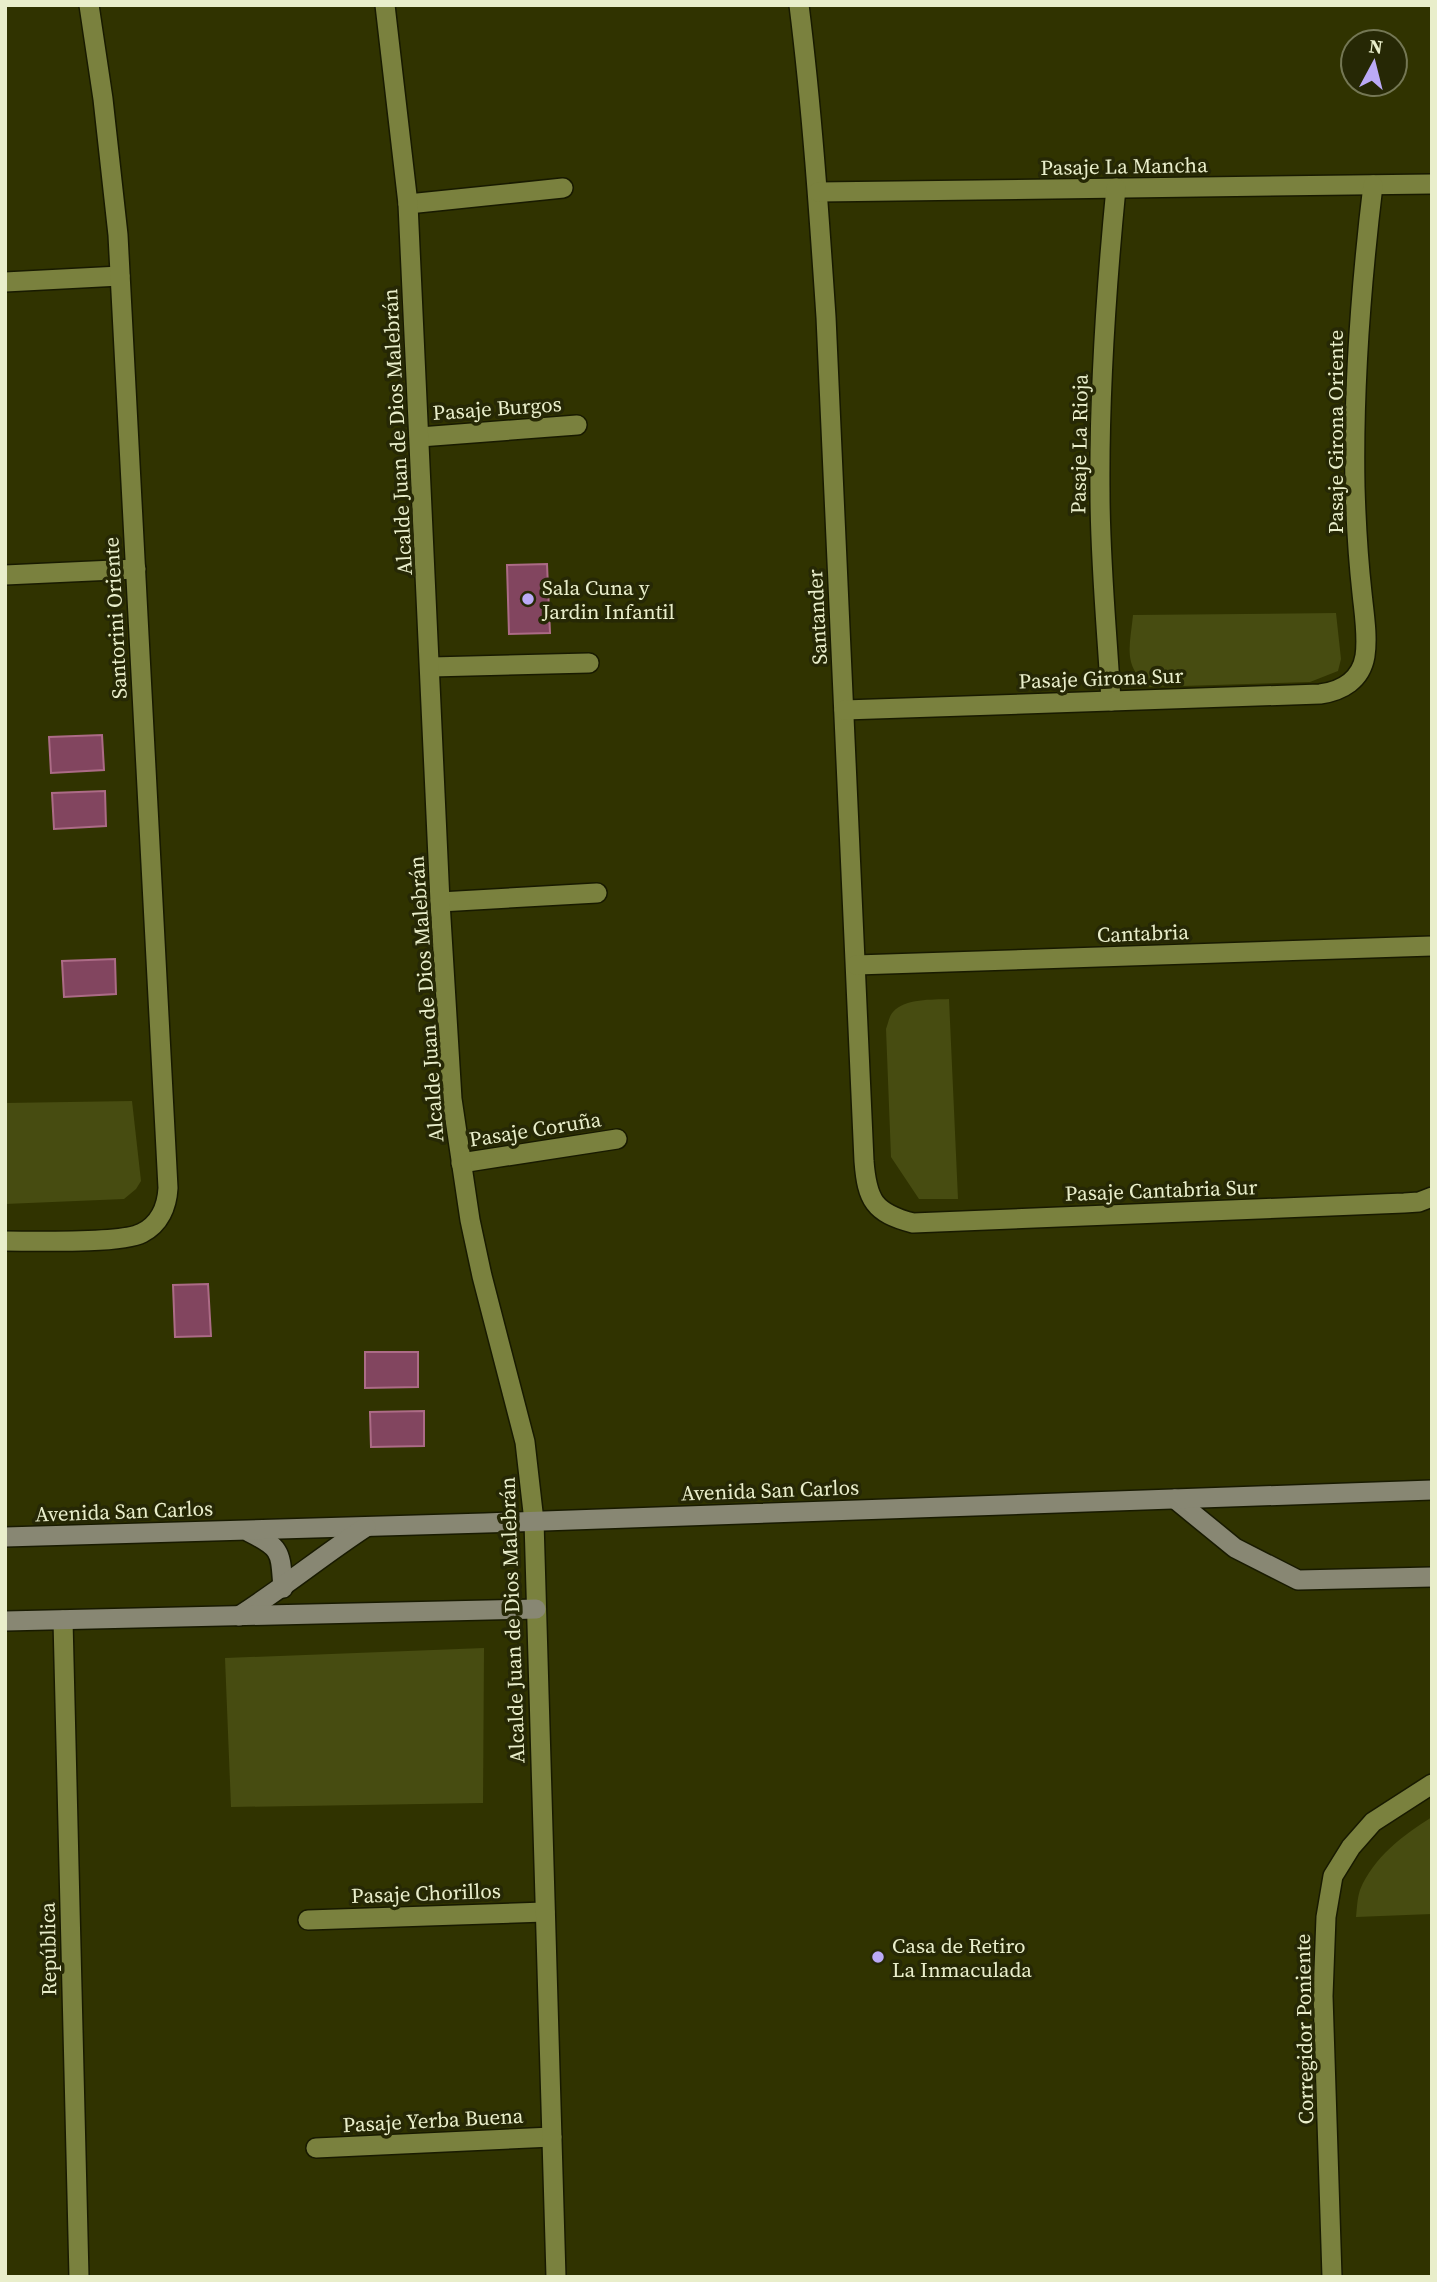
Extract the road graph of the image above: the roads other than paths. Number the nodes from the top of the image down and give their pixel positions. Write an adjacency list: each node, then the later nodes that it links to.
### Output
1 (89, 5): 10 (street, Santorini Oriente)
2 (385, 5): 9 (street, Alcalde Juan de Dios Malebrán)
3 (799, 5): 8 (street, Santander)
4 (1432, 184): 5 (street, Pasaje La Mancha)
5 (1373, 185): 7 (street, Pasaje La Mancha); 18 (street, Pasaje Girona Oriente)
6 (563, 188): 9 (street)
7 (1116, 188): 8 (street, Pasaje La Mancha); 19 (street, Pasaje La Rioja)
8 (818, 192): 20 (street, Santander)
9 (408, 204): 13 (street, Alcalde Juan de Dios Malebrán)
10 (120, 276): 11 (street); 14 (street, Santorini Oriente)
11 (5, 282)
12 (578, 425): 13 (street, Pasaje Burgos)
13 (420, 437): 17 (street, Alcalde Juan de Dios Malebrán)
14 (136, 569): 15 (street); 29 (street, Santorini Oriente)
15 (5, 575)
16 (589, 663): 17 (street)
17 (431, 667): 22 (street, Alcalde Juan de Dios Malebrán)
18 (1355, 678): 19 (street, Pasaje Girona Sur)
19 (1111, 701): 20 (street, Pasaje Girona Sur)
20 (844, 710): 24 (street, Santander)
21 (597, 893): 22 (street)
22 (440, 902): 26 (street, Alcalde Juan de Dios Malebrán)
23 (1432, 946): 24 (street, Cantabria)
24 (856, 965): 28 (street, Santander)
25 (617, 1139): 26 (street, Pasaje Coruña)
26 (461, 1163): 32 (street, Alcalde Juan de Dios Malebrán)
27 (1432, 1197): 28 (street, Pasaje Cantabria Sur)
28 (891, 1217)
29 (5, 1241)
30 (1432, 1490): 31 (main road, Avenida San Carlos)
31 (1175, 1499): 32 (main road, Avenida San Carlos); 36 (main road)
32 (534, 1521): 33 (main road, Avenida San Carlos); 38 (street, Alcalde Juan de Dios Malebrán)
33 (367, 1526): 34 (main road, Avenida San Carlos); 37 (main road)
34 (244, 1530): 35 (main road, Avenida San Carlos); 37 (main road)
35 (5, 1537)
36 (1432, 1577)
37 (283, 1588): 39 (main road)
38 (536, 1609): 39 (main road); 43 (street, Alcalde Juan de Dios Malebrán)
39 (238, 1617): 40 (main road)
40 (63, 1620): 41 (main road); 47 (street, República)
41 (5, 1621)
42 (1432, 1784): 49 (street, Corregidor Poniente)
43 (545, 1912): 44 (street, Pasaje Chorillos); 45 (street, Alcalde Juan de Dios Malebrán)
44 (308, 1920)
45 (552, 2137): 46 (street, Pasaje Yerba Buena); 48 (street, Alcalde Juan de Dios Malebrán)
46 (316, 2148)
47 (79, 2277)
48 (556, 2277)
49 (1332, 2277)

